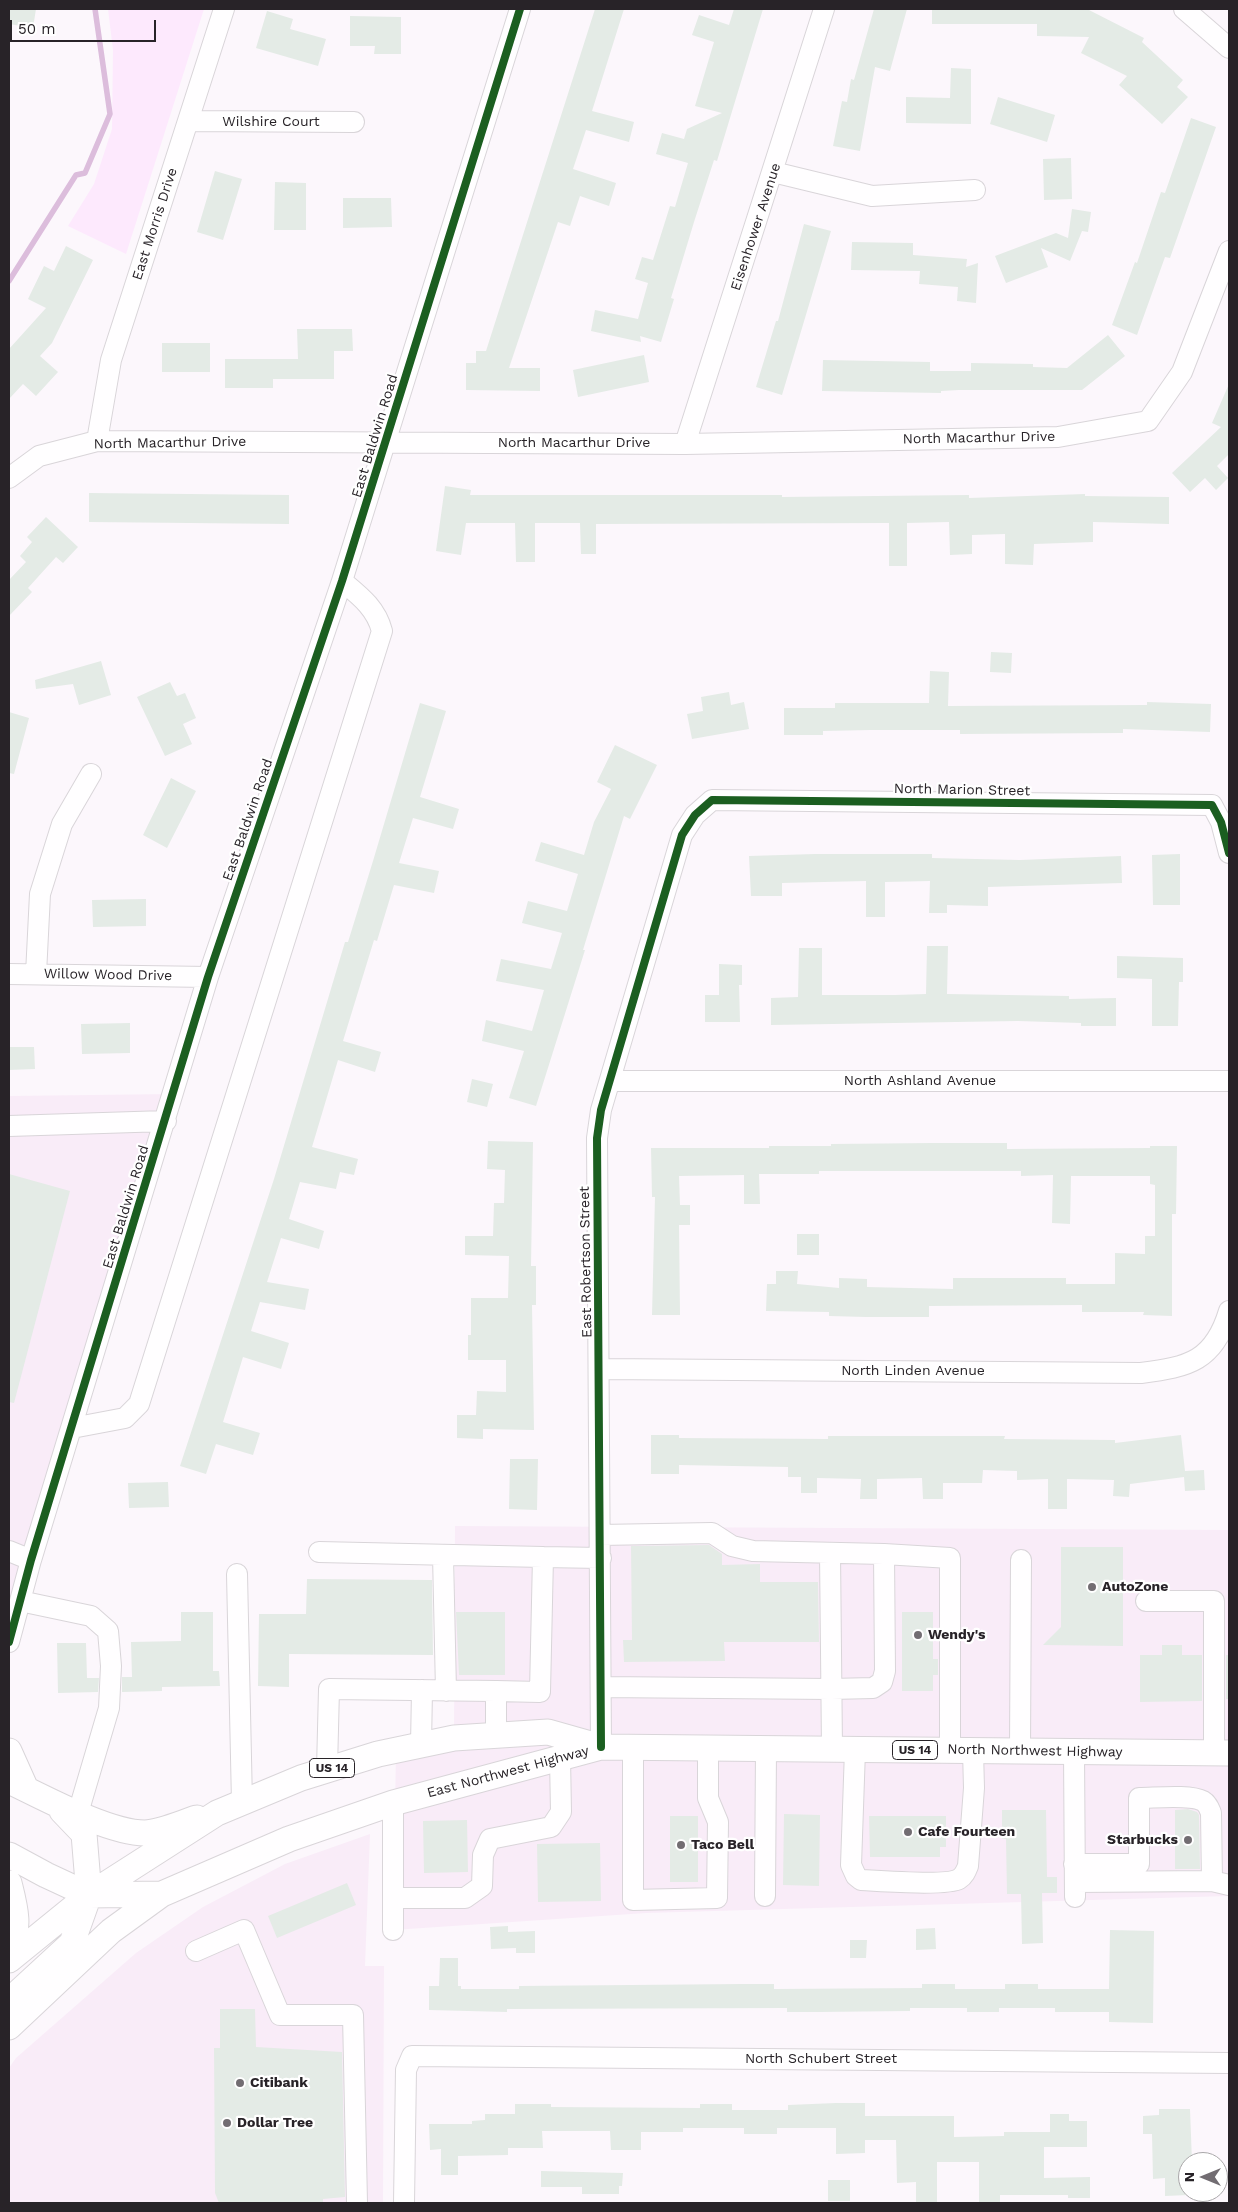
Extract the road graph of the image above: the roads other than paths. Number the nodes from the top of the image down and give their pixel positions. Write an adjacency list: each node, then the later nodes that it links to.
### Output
1 (224, 9): 6 (street, East Morris Drive)
2 (520, 9): 12 (street, East Baldwin Road)
3 (824, 9): 8 (street, Eisenhower Avenue)
4 (1184, 9): 5 (street)
5 (1229, 48)
6 (189, 121): 7 (street, Wilshire Court); 11 (street, East Morris Drive)
7 (354, 122)
8 (773, 172): 9 (street); 13 (street, Eisenhower Avenue)
9 (975, 190)
10 (1229, 251): 13 (street, North Macarthur Drive)
11 (96, 442): 12 (street, North Macarthur Drive); 14 (street, North Macarthur Drive)
12 (386, 442): 13 (street, North Macarthur Drive); 15 (street, East Baldwin Road)
13 (685, 444)
14 (9, 478)
15 (342, 581): 21 (street, East Baldwin Road); 28 (street)
16 (91, 774): 20 (street)
17 (712, 800): 18 (street, North Marion Street); 22 (street, East Robertson Street)
18 (1229, 853)
19 (9, 974): 20 (street, Willow Wood Drive)
20 (36, 974): 21 (street, Willow Wood Drive)
21 (208, 977): 24 (street, East Baldwin Road)
22 (610, 1081): 23 (street, North Ashland Avenue); 27 (street, East Robertson Street)
23 (1229, 1081)
24 (166, 1121): 25 (street); 28 (street, East Baldwin Road)
25 (9, 1126)
26 (1229, 1311): 27 (street, North Linden Avenue)
27 (600, 1369): 29 (street, East Robertson Street)
28 (72, 1428): 37 (street, East Baldwin Road)
29 (600, 1535): 32 (street); 36 (street, East Robertson Street)
30 (9, 1551): 37 (street)
31 (319, 1552): 34 (street)
32 (830, 1553): 33 (street); 44 (street)
33 (884, 1554): 44 (street); 56 (street)
34 (443, 1555): 35 (street); 46 (street)
35 (543, 1557): 36 (street); 47 (street)
36 (601, 1558): 43 (street, East Robertson Street)
37 (31, 1560): 40 (street, East Baldwin Road)
38 (1021, 1560): 57 (street)
39 (238, 1574): 64 (street)
40 (20, 1601): 42 (street, East Baldwin Road); 66 (street)
41 (1146, 1601): 59 (street)
42 (9, 1642)
43 (601, 1687): 44 (street); 50 (street, East Robertson Street)
44 (831, 1689): 54 (street)
45 (422, 1690): 46 (street); 49 (street); 61 (street)
46 (446, 1690): 47 (street)
47 (496, 1691): 48 (street)
48 (496, 1735): 49 (main road, East Northwest Highway / US 14); 50 (main road, East Northwest Highway / US 14)
49 (421, 1745): 61 (main road, East Northwest Highway / US 14)
50 (601, 1747): 51 (main road, North Northwest Highway / US 14); 60 (main road, East Northwest Highway / US 14)
51 (633, 1748): 52 (main road, North Northwest Highway / US 14); 52 (street)
52 (708, 1748): 53 (main road, North Northwest Highway / US 14)
53 (766, 1749): 54 (main road, North Northwest Highway / US 14); 73 (street)
54 (843, 1749): 56 (main road, North Northwest Highway / US 14); 56 (street)
55 (9, 1751): 62 (main road)
56 (962, 1751): 57 (main road, North Northwest Highway / US 14)
57 (1020, 1751): 58 (main road, North Northwest Highway / US 14)
58 (1074, 1752): 59 (main road, North Northwest Highway / US 14); 68 (street)
59 (1222, 1753)
60 (560, 1758): 65 (main road, East Northwest Highway / US 14); 74 (street)
61 (327, 1769): 64 (main road, East Northwest Highway / US 14)
62 (17, 1785): 63 (main road)
63 (54, 1802): 66 (main road); 72 (main road)
64 (242, 1803): 66 (main road); 72 (main road, East Northwest Highway / US 14)
65 (393, 1803): 71 (main road, East Northwest Highway / US 14); 74 (street)
66 (78, 1813)
67 (9, 1855): 72 (main road)
68 (1074, 1881): 70 (street); 70 (street)
69 (9, 1882): 76 (main road)
70 (1220, 1883)
71 (162, 1894): 72 (main road); 80 (main road, East Northwest Highway / US 14)
72 (89, 1895): 78 (main road, East Northwest Highway / US 14); 79 (main road)
73 (765, 1896)
74 (393, 1898): 75 (street)
75 (393, 1930)
76 (9, 1951)
77 (196, 1951): 82 (street)
78 (9, 1960)
79 (9, 2001)
80 (9, 2027)
81 (1229, 2063): 83 (street, North Schubert Street)
82 (357, 2203)
83 (404, 2203)

